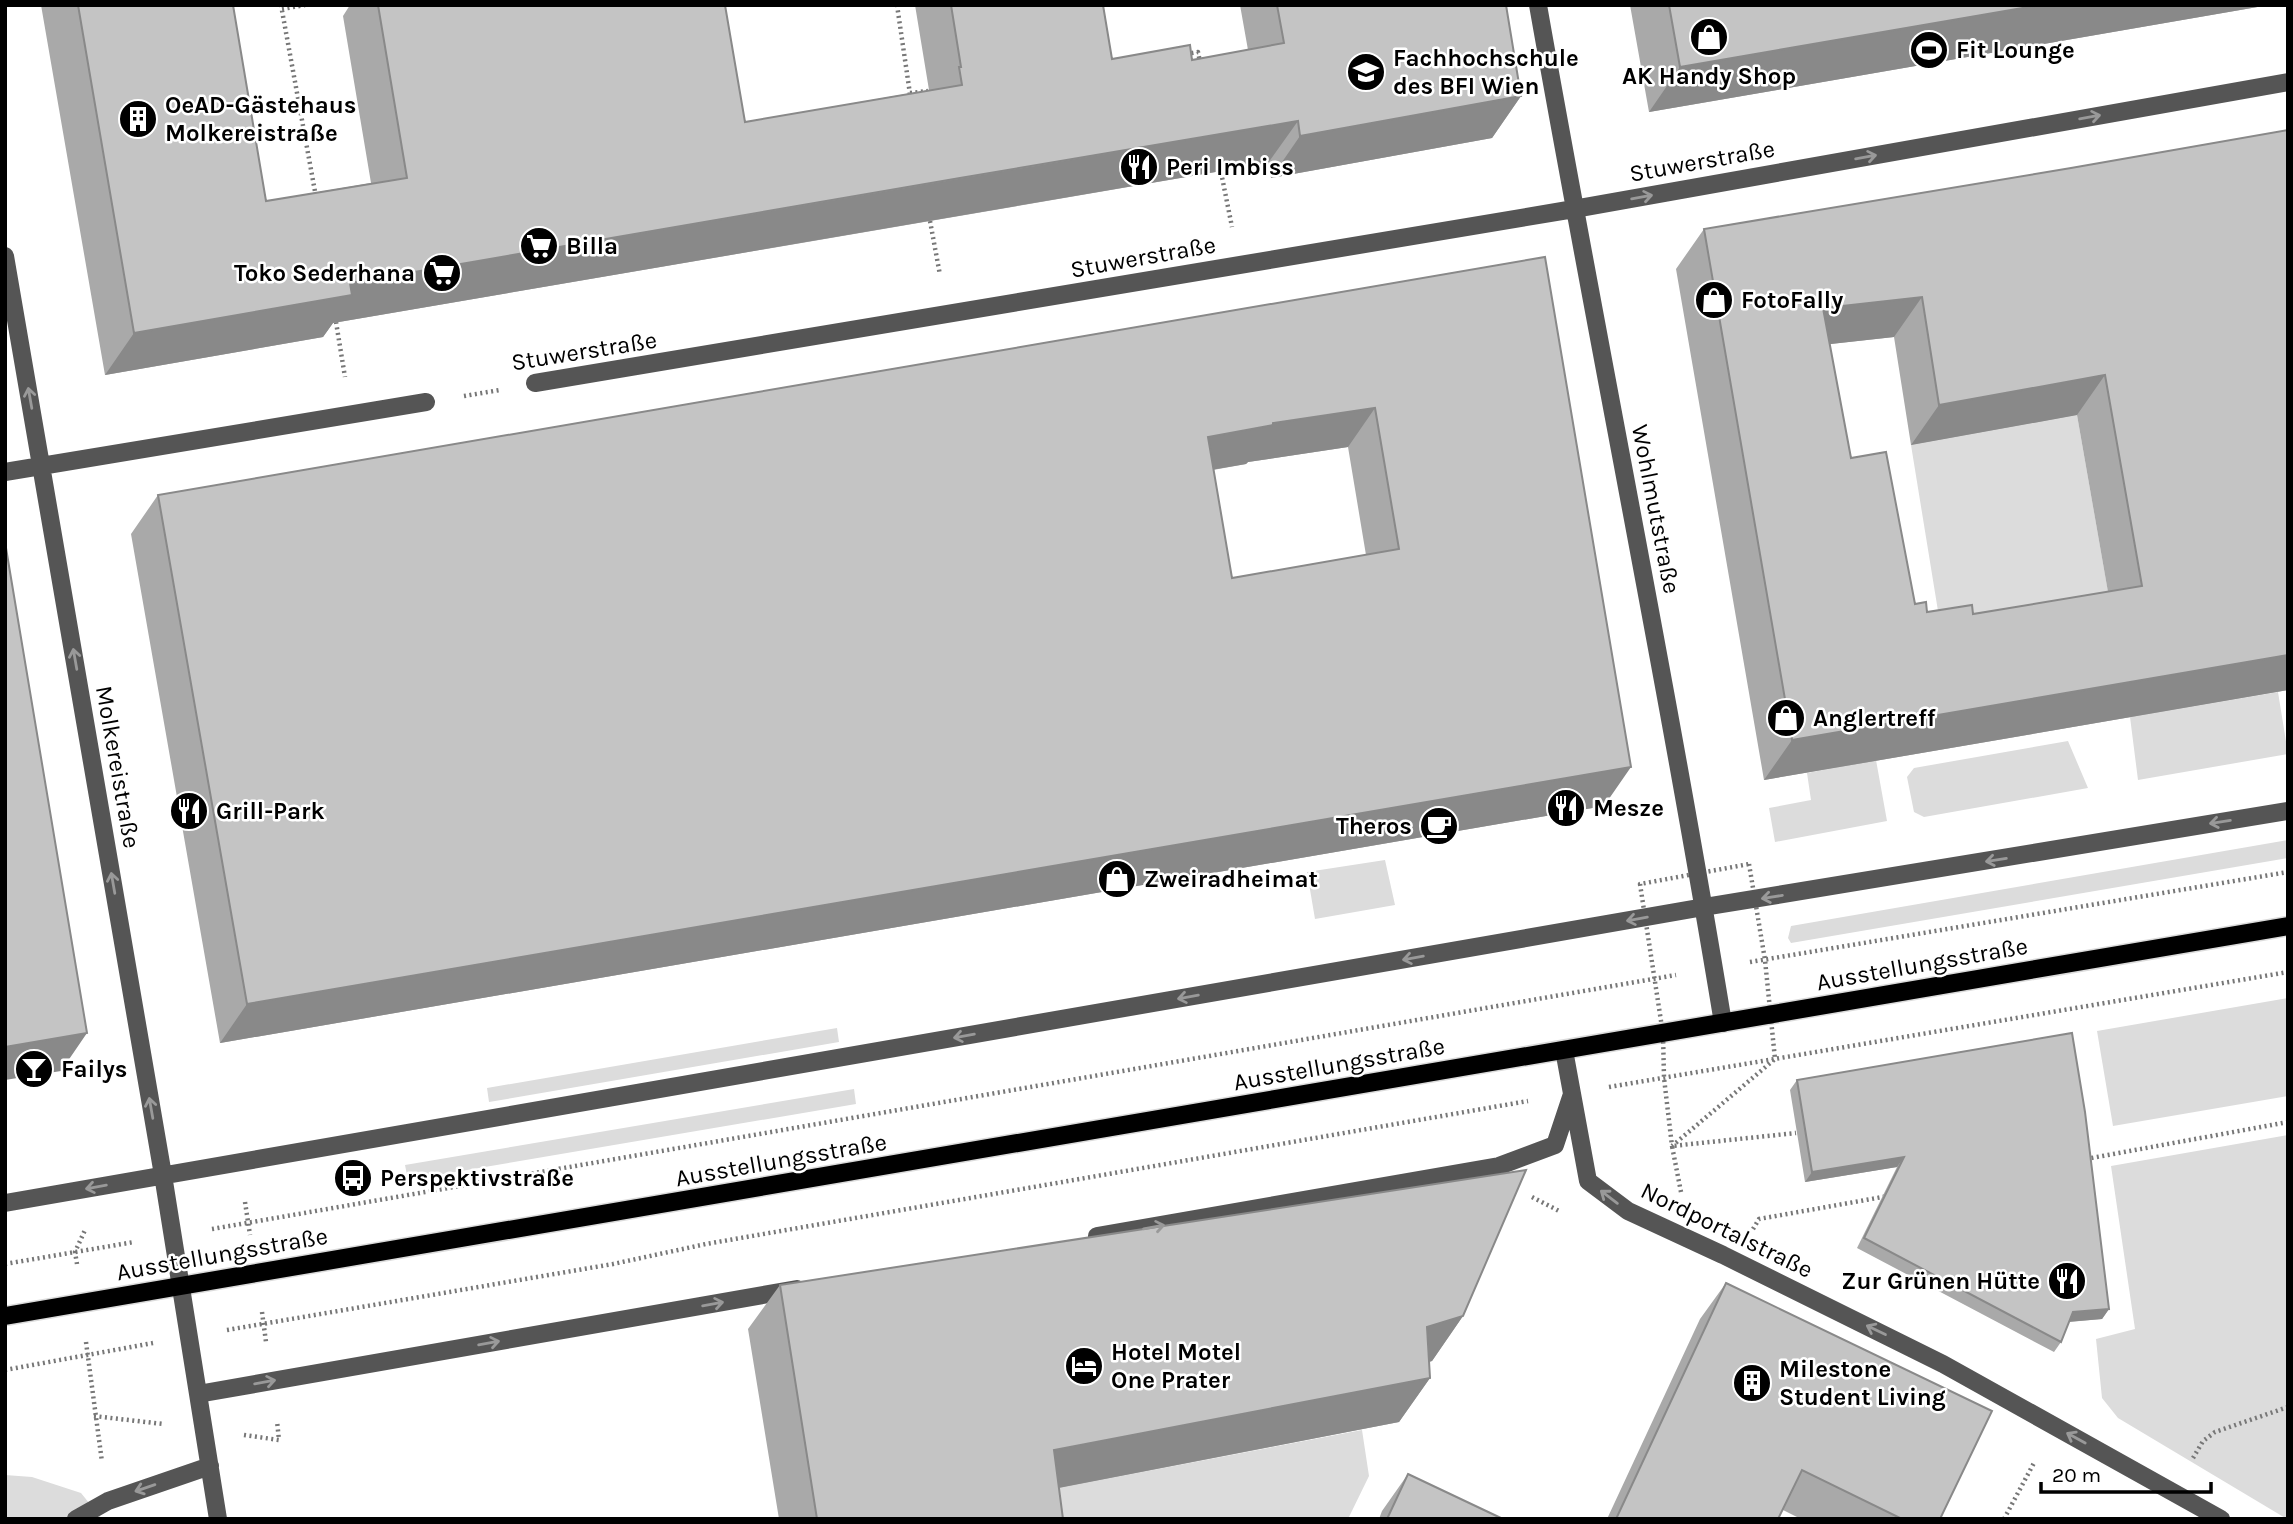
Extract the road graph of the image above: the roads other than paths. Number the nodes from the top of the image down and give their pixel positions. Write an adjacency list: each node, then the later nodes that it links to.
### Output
1 (1538, 5): 3 (street, Wohlmutstraße)
2 (2288, 82): 3 (street, Stuwerstraße, one-way to 2)
3 (1574, 209): 5 (street, Stuwerstraße); 10 (street, Wohlmutstraße)
4 (5, 256): 7 (street, Molkereistraße, one-way to 4)
5 (535, 383)
6 (426, 402): 7 (street)
7 (42, 466): 8 (street); 15 (street, Molkereistraße, one-way to 7)
8 (5, 472)
9 (2288, 811): 10 (street, one-way to 10)
10 (1704, 907): 12 (street, Wohlmutstraße); 15 (street, one-way to 15)
11 (2288, 926): 12 (main road, Ausstellungsstraße)
12 (1723, 1023): 13 (main road, Ausstellungsstraße)
13 (1564, 1050): 14 (street); 18 (main road, Ausstellungsstraße)
14 (1572, 1094): 17 (street, one-way to 14); 25 (street, Nordportalstraße, one-way to 14)
15 (163, 1175): 16 (street, one-way to 16); 18 (street, Molkereistraße)
16 (5, 1203)
17 (1076, 1240)
18 (180, 1286): 20 (main road, Ausstellungsstraße); 21 (street, Molkereistraße)
19 (817, 1286): 21 (street, one-way to 19)
20 (5, 1316)
21 (198, 1394): 22 (street, Molkereistraße)
22 (210, 1466): 23 (street, one-way to 23); 24 (street, Molkereistraße)
23 (76, 1519)
24 (218, 1519)
25 (2221, 1519)

